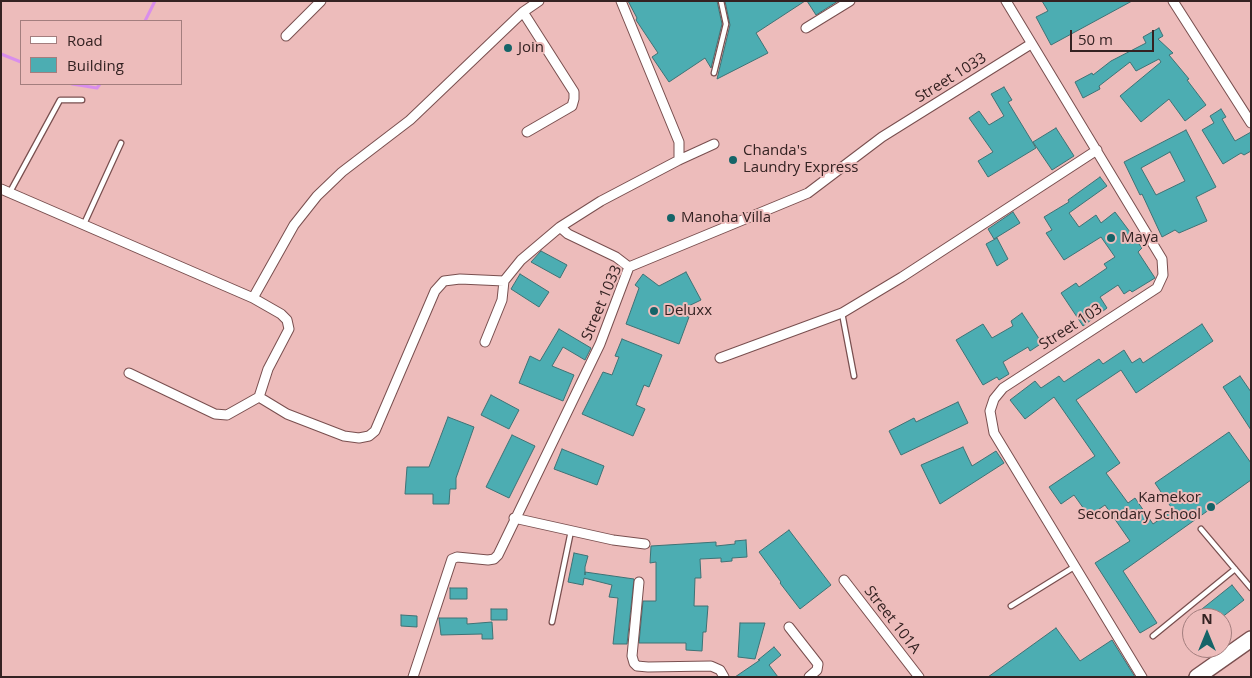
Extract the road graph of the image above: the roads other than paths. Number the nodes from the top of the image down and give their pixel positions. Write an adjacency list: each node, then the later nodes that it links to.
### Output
1 (321, 1): 10 (street)
2 (538, 1): 8 (street)
3 (621, 1): 19 (street)
4 (721, 1): 12 (lane)
5 (850, 1): 9 (street)
6 (1006, 1): 11 (street, Street 103)
7 (1174, 1): 14 (street)
8 (523, 12): 15 (street); 26 (street)
9 (806, 28)
10 (286, 36)
11 (1032, 44): 18 (street, Street 103); 24 (street, Street 1033)
12 (714, 72)
13 (82, 100): 21 (lane)
14 (1251, 123)
15 (527, 132)
16 (121, 143): 22 (lane)
17 (714, 144): 19 (street)
18 (1097, 150): 27 (street); 37 (street, Street 103)
19 (679, 160): 23 (street)
20 (1, 189): 21 (street)
21 (10, 192): 22 (street)
22 (84, 224): 26 (street)
23 (560, 226): 24 (street); 25 (street)
24 (629, 266): 33 (street, Street 1033)
25 (504, 281): 28 (street); 32 (street)
26 (252, 298): 32 (street)
27 (842, 313): 29 (street); 31 (lane)
28 (485, 342)
29 (720, 358)
30 (129, 373): 32 (street)
31 (854, 376)
32 (259, 397)
33 (514, 518): 35 (street); 48 (street, Street 1033)
34 (1201, 529): 38 (lane)
35 (571, 531): 36 (street); 43 (lane)
36 (646, 544)
37 (1074, 567): 42 (lane); 52 (street, Street 103)
38 (1235, 569): 41 (lane); 45 (lane)
39 (844, 580): 51 (street, Street 101A)
40 (639, 582): 49 (street)
41 (1251, 588)
42 (1011, 606)
43 (552, 622)
44 (789, 627): 50 (street)
45 (1153, 636)
46 (1251, 639): 47 (main road)
47 (1199, 676)
48 (413, 677)
49 (724, 677)
50 (809, 677)
51 (918, 677)
52 (1142, 677)

